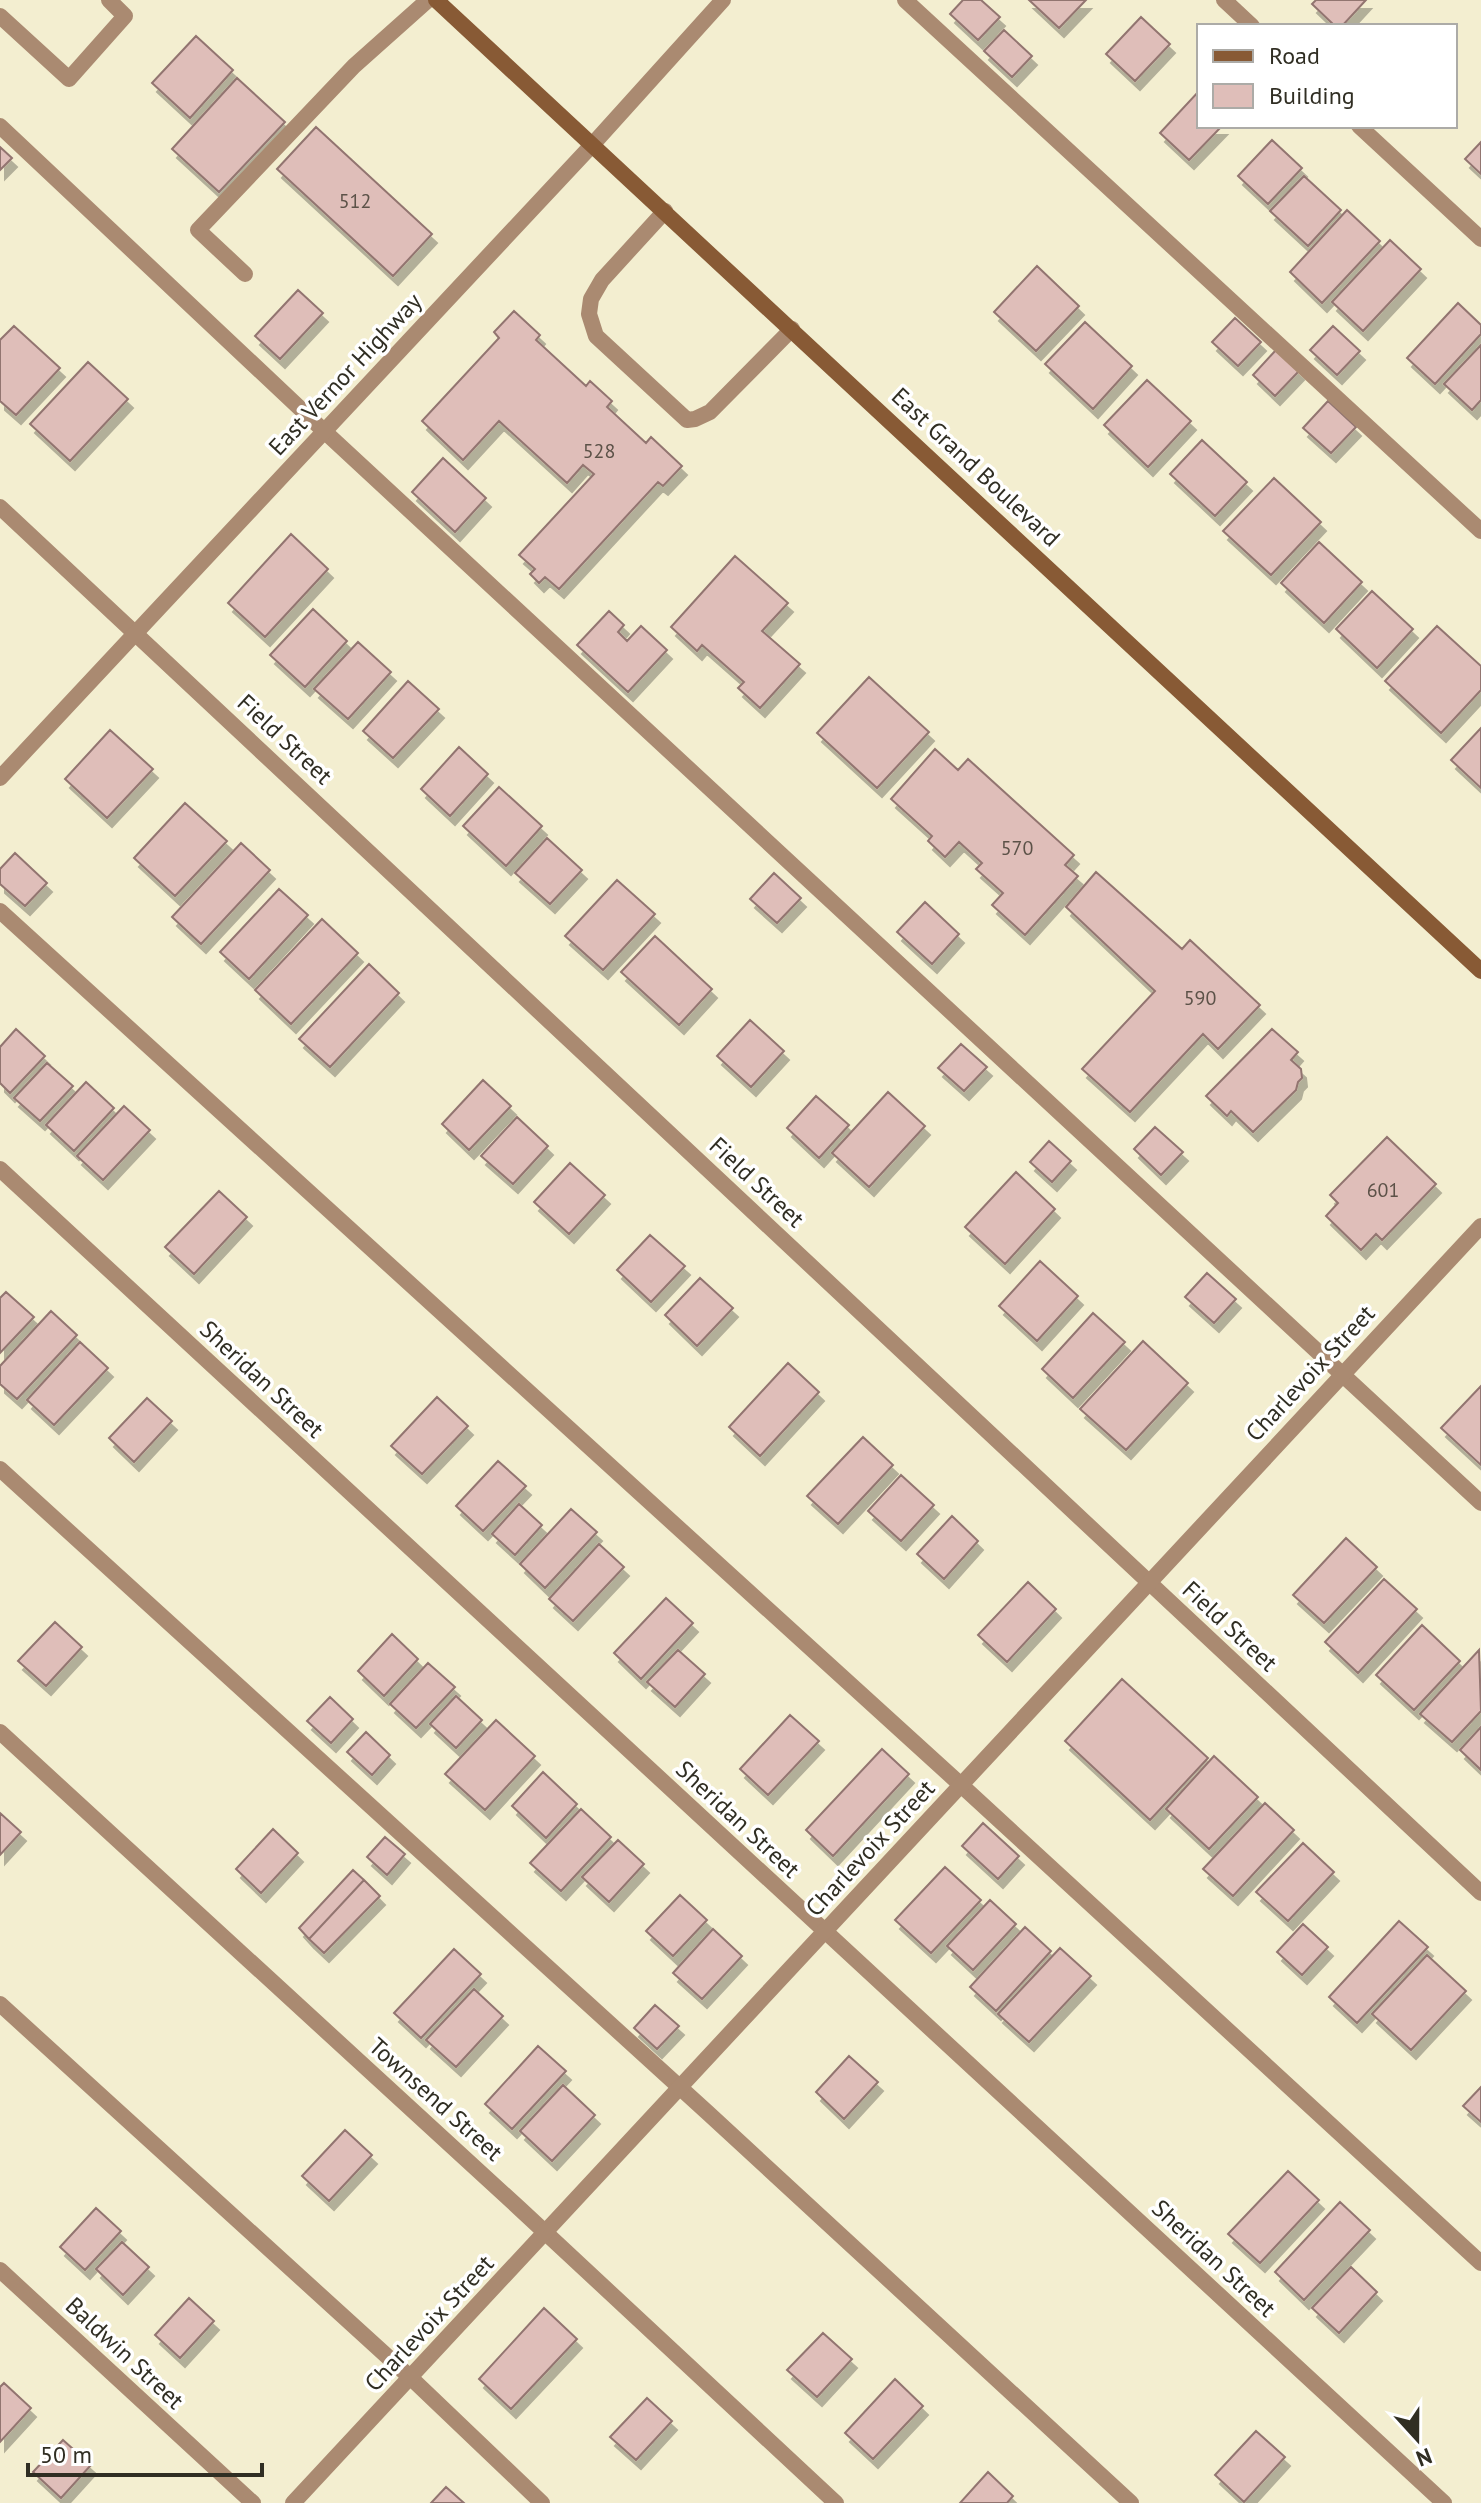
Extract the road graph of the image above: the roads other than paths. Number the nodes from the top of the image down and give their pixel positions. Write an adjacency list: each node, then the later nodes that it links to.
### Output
1 (109, 0): 7 (street)
2 (428, 0): 14 (street)
3 (436, 0): 11 (main road, East Grand Boulevard)
4 (723, 0): 11 (street, East Vernor Highway)
5 (905, 0): 18 (street)
6 (1224, 0): 8 (street)
7 (0, 16)
8 (1250, 24)
9 (0, 126): 16 (street)
10 (1361, 128): 13 (street)
11 (593, 144): 12 (main road, East Grand Boulevard); 16 (street, East Vernor Highway)
12 (665, 211): 15 (main road, East Grand Boulevard); 15 (street)
13 (1481, 239)
14 (245, 274)
15 (792, 329): 22 (main road, East Grand Boulevard)
16 (324, 431): 19 (street, East Vernor Highway); 25 (street)
17 (0, 507): 19 (street, Field Street)
18 (1481, 531)
19 (135, 633): 20 (street, East Vernor Highway); 28 (street, Field Street)
20 (0, 778)
21 (0, 911): 30 (street)
22 (1481, 971)
23 (0, 1169): 32 (street, Sheridan Street)
24 (1481, 1226): 25 (street, Charlevoix Street)
25 (1342, 1374): 27 (street); 28 (street, Charlevoix Street)
26 (0, 1469): 34 (street)
27 (1481, 1503)
28 (1149, 1582): 30 (street, Charlevoix Street); 31 (street, Field Street)
29 (0, 1732): 35 (street, Townsend Street)
30 (961, 1785): 32 (street, Charlevoix Street); 36 (street)
31 (1481, 1893)
32 (825, 1931): 34 (street, Charlevoix Street); 44 (street, Sheridan Street)
33 (0, 2004): 38 (street)
34 (680, 2088): 35 (street, Charlevoix Street); 43 (street)
35 (546, 2234): 38 (street, Charlevoix Street); 42 (street, Townsend Street)
36 (1481, 2263)
37 (0, 2270): 39 (street, Baldwin Street)
38 (411, 2378): 40 (street, Charlevoix Street); 41 (street)
39 (253, 2503)
40 (293, 2503)
41 (542, 2503)
42 (836, 2503)
43 (1131, 2503)
44 (1444, 2503)

